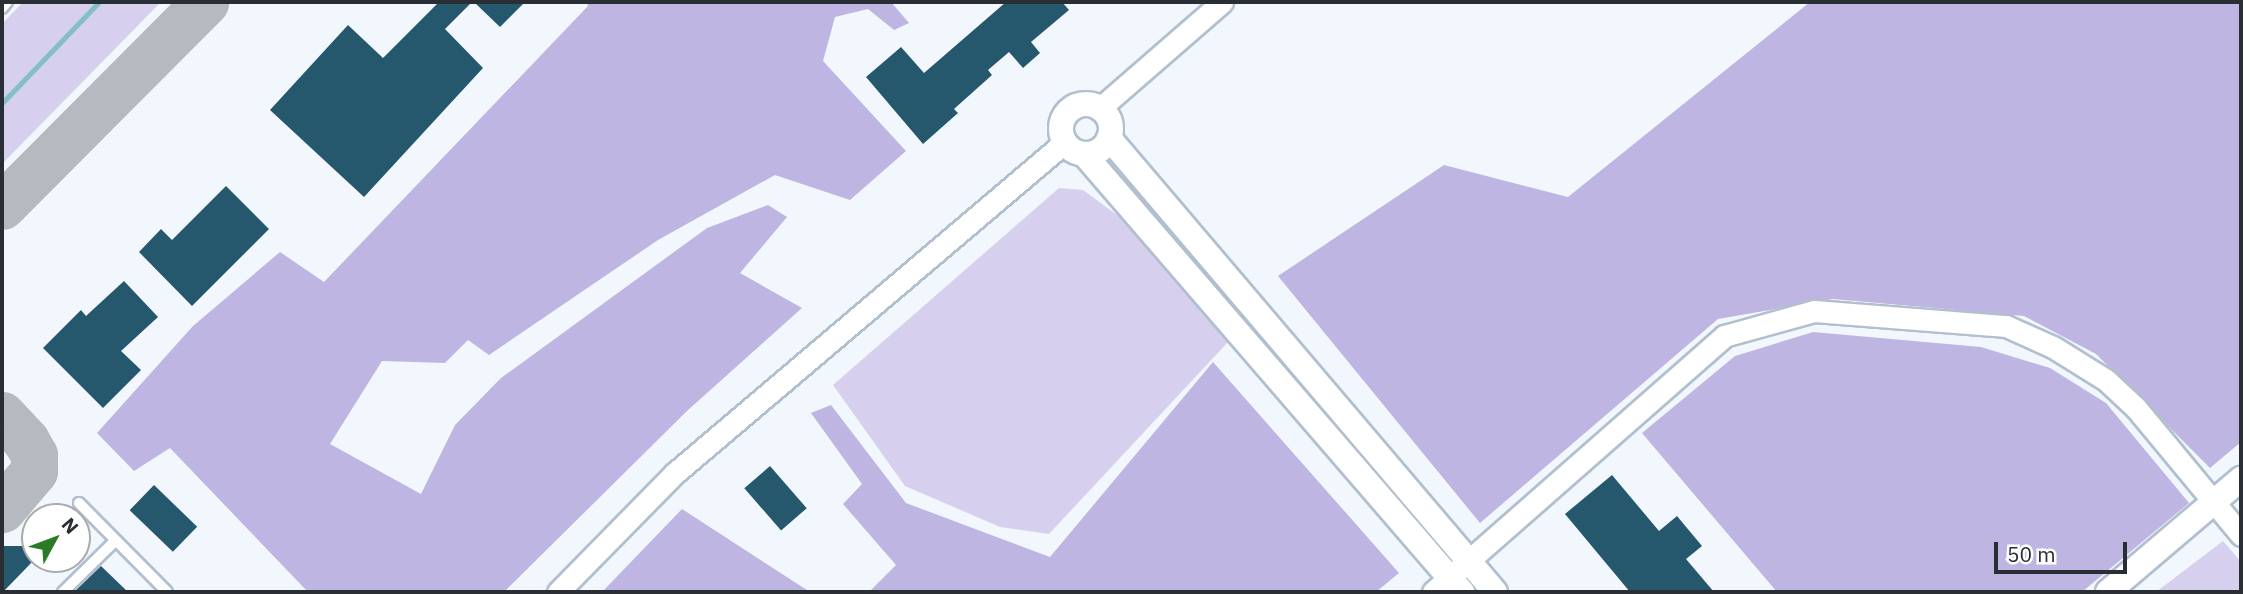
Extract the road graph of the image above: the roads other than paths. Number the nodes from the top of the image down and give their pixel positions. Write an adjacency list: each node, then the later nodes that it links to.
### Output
1 (8, 2): 3 (lane)
2 (1222, 2): 4 (street)
3 (2, 8)
4 (1100, 108): 5 (street); 6 (street)
5 (1109, 138): 6 (street); 12 (street)
6 (1075, 148): 13 (street); 16 (street)
7 (2241, 479): 8 (street)
8 (2214, 502): 10 (street); 12 (street); 18 (street)
9 (91, 516): 11 (lane)
10 (2241, 535)
11 (115, 541): 14 (lane); 15 (lane)
12 (1467, 559): 13 (street); 17 (street)
13 (1448, 587)
14 (64, 592)
15 (167, 592)
16 (558, 592)
17 (1495, 592)
18 (2108, 592)

